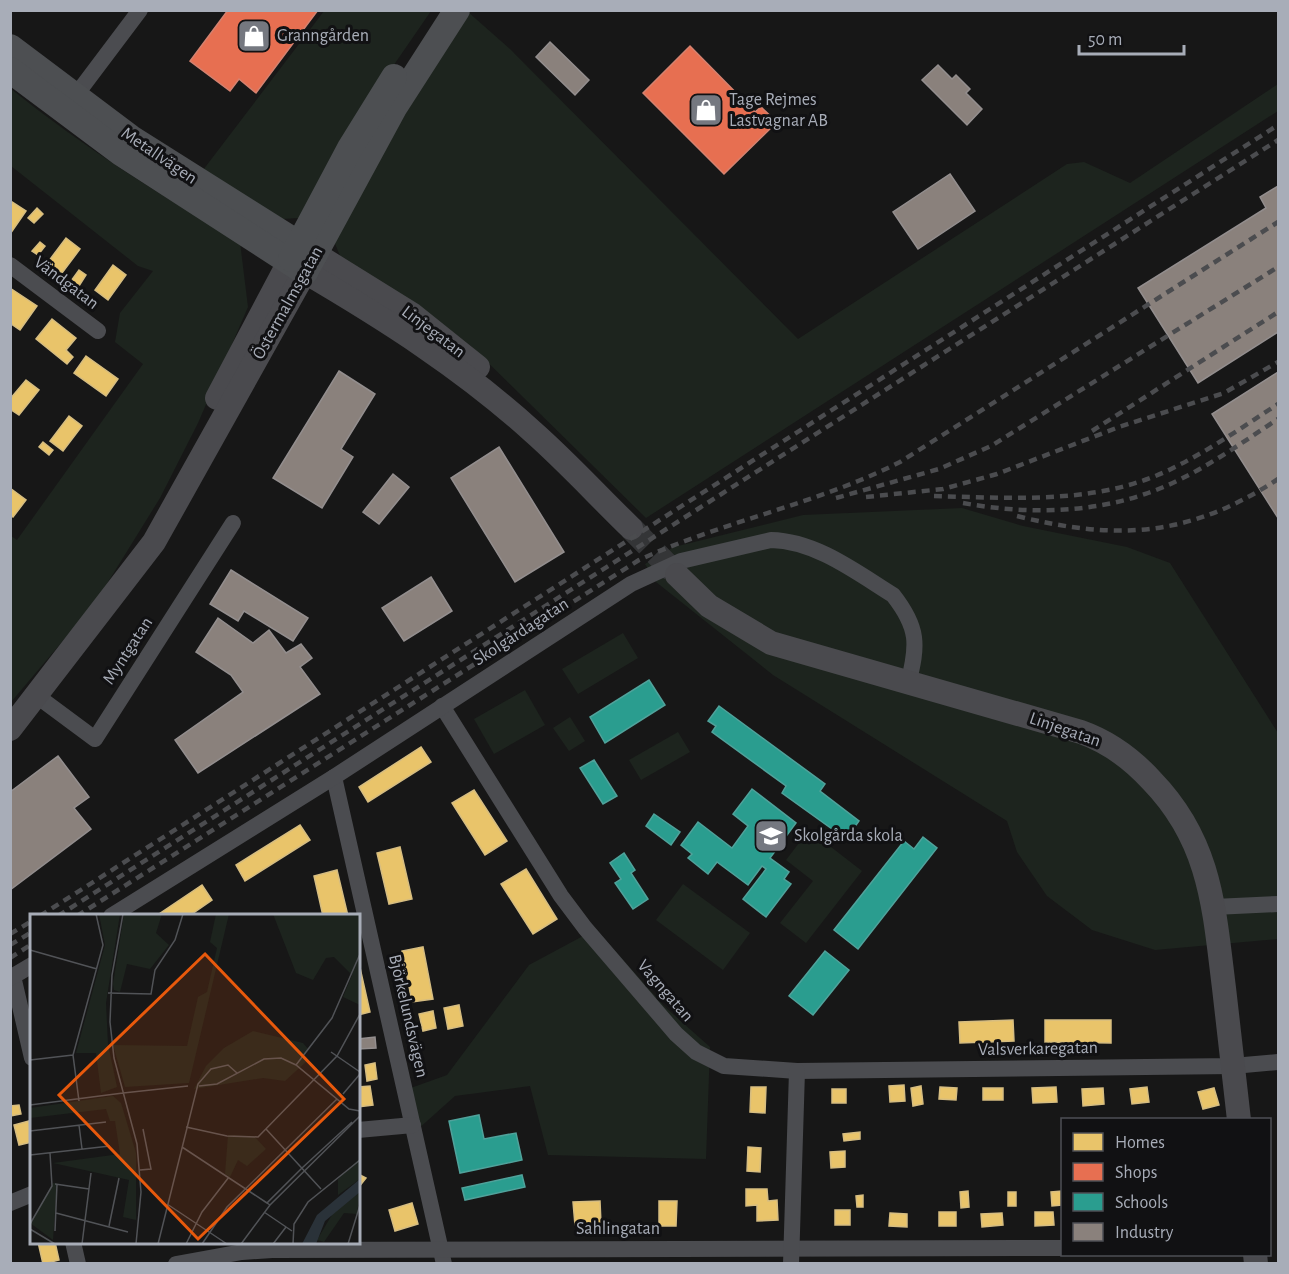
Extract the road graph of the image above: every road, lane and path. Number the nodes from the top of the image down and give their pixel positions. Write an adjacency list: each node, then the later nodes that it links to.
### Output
1 (140, 10): 6 (street)
2 (441, 10): 7 (main road, Östermalmsgatan)
3 (457, 10): 7 (main road, Östermalmsgatan)
4 (10, 47): 6 (main road, Metallvägen)
5 (10, 70): 6 (main road, Metallvägen)
6 (70, 104): 7 (main road, Metallvägen)
7 (302, 258): 11 (street, Linjegatan); 14 (street, Östermalmsgatan)
8 (10, 265): 9 (street, Vändgatan)
9 (98, 331)
10 (233, 523): 14 (street, Myntgatan)
11 (631, 528)
12 (677, 575): 13 (street, Linjegatan)
13 (908, 684): 15 (street, Skolgårdagatan); 19 (street, Linjegatan)
14 (37, 696): 16 (street, Östermalmsgatan)
15 (442, 706): 17 (street, Skolgårdagatan); 26 (street, Vagngatan)
16 (10, 729)
17 (334, 777): 20 (street, Skolgårdagatan); 28 (street, Björkelundsvägen)
18 (1278, 904): 19 (street)
19 (1214, 907): 25 (street, Linjegatan)
20 (113, 914)
21 (30, 966): 22 (street)
22 (12, 977): 23 (street)
23 (30, 1050)
24 (1278, 1062): 25 (street, Valsverkaregatan)
25 (1233, 1066): 26 (street, Valsverkaregatan); 27 (street, Linjegatan)
26 (797, 1071): 35 (street)
27 (1239, 1118)
28 (413, 1125): 29 (street); 34 (street, Björkelundsvägen)
29 (360, 1130)
30 (30, 1195): 31 (street)
31 (10, 1203)
32 (73, 1244): 36 (street)
33 (1061, 1248): 35 (street, Sahlingatan)
34 (442, 1256): 35 (street, Sahlingatan); 37 (street, Sahlingatan)
35 (792, 1256)
36 (78, 1263)
37 (176, 1263)

